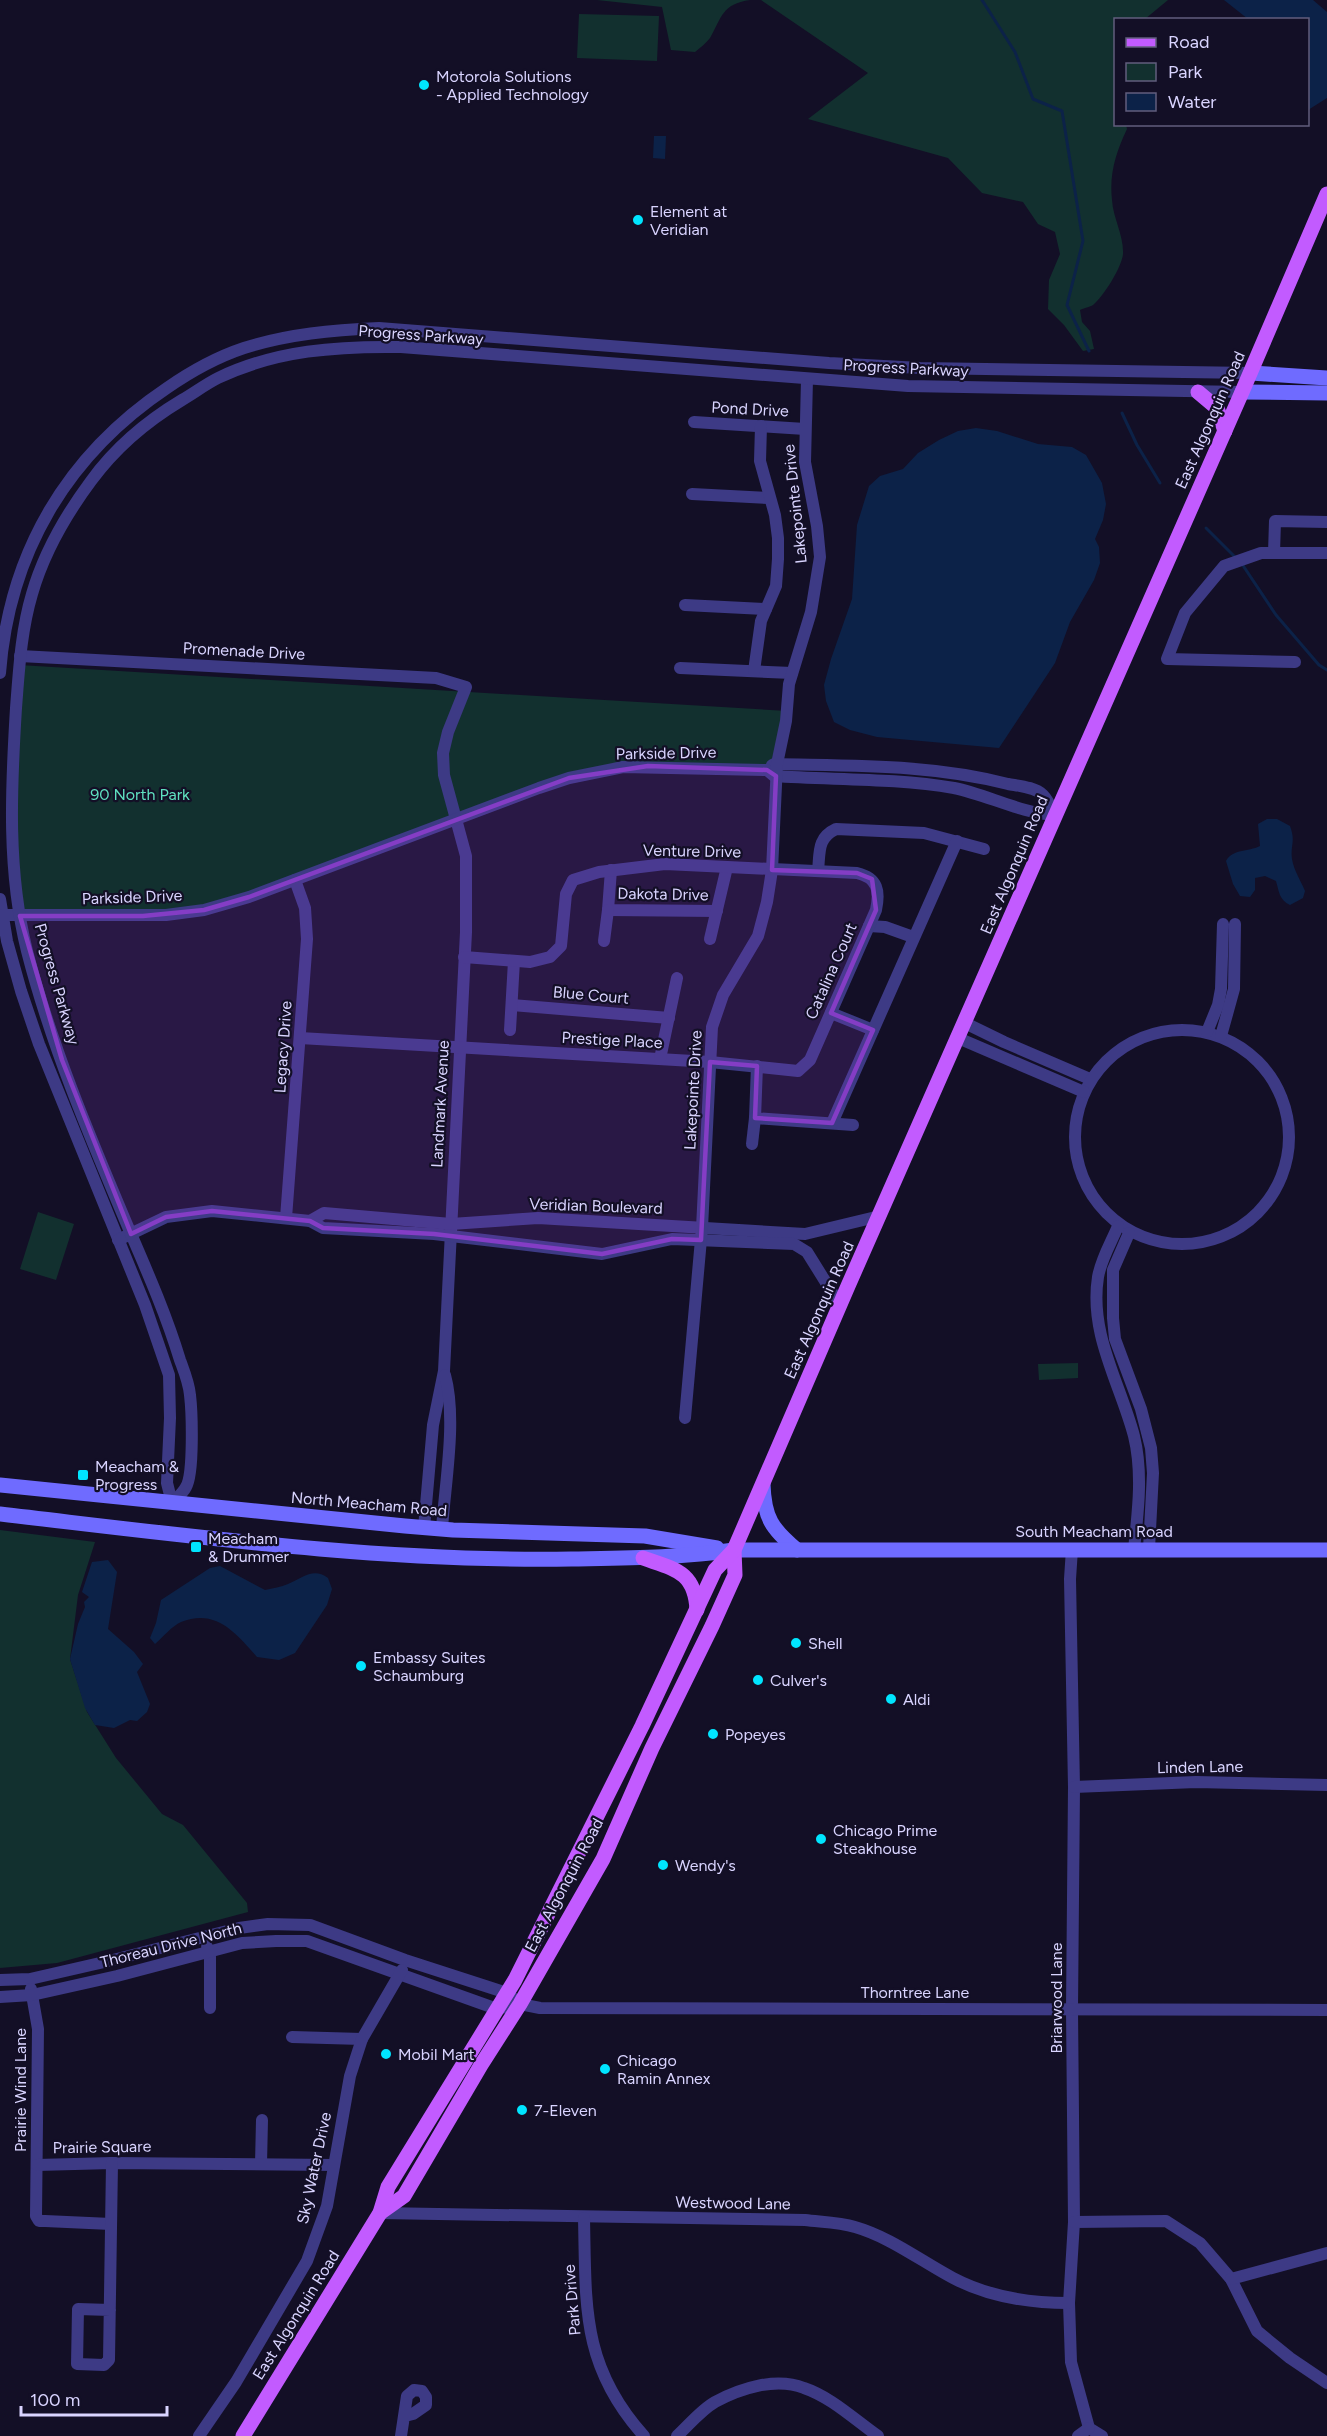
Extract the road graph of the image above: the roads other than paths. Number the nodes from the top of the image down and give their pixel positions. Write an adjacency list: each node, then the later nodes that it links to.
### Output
1 (1327, 194): 4 (main road, East Algonquin Road)
2 (508, 338): 3 (street); 4 (street, Progress Parkway); 25 (street, Progress Parkway)
3 (507, 357): 6 (street, Progress Parkway); 21 (street, Progress Parkway)
4 (1251, 373): 5 (main road); 8 (main road, East Algonquin Road)
5 (1327, 378)
6 (807, 379): 7 (street, Progress Parkway); 12 (street, Lakepointe Drive)
7 (1198, 392): 8 (street, Progress Parkway); 13 (main road)
8 (1242, 392): 9 (main road); 13 (main road, East Algonquin Road)
9 (1327, 393)
10 (694, 422): 11 (street, Pond Drive)
11 (761, 426): 12 (street, Pond Drive); 15 (street)
12 (805, 429): 26 (street, Lakepointe Drive)
13 (1225, 431): 29 (main road, East Algonquin Road)
14 (692, 494): 15 (street)
15 (769, 498): 20 (street)
16 (1327, 522): 17 (street)
17 (1274, 553): 18 (street); 22 (street)
18 (1327, 553)
19 (685, 605): 20 (street)
20 (766, 609): 24 (street)
21 (20, 656): 27 (street, Promenade Drive); 43 (street, Progress Parkway)
22 (1295, 662)
23 (680, 668): 24 (street)
24 (754, 671): 26 (street)
25 (0, 673)
26 (792, 673): 28 (street, Lakepointe Drive)
27 (466, 687): 30 (street, Landmark Avenue)
28 (773, 770): 29 (street, Parkside Drive); 29 (street, Parkside Drive); 30 (street, Parkside Drive); 35 (street, Lakepointe Drive)
29 (1056, 815): 54 (main road, East Algonquin Road)
30 (456, 818): 38 (street, Parkside Drive); 48 (street, Landmark Avenue)
31 (957, 841): 32 (street); 36 (street); 45 (street)
32 (984, 849)
33 (727, 867): 34 (street, Venture Drive); 35 (street, Venture Drive); 41 (street, Dakota Drive)
34 (611, 870): 40 (street, Dakota Drive); 49 (street, Venture Drive)
35 (772, 870): 36 (street, Venture Drive); 63 (street, Lakepointe Drive)
36 (818, 871): 37 (street, Venture Drive)
37 (872, 879): 44 (street, Catalina Court)
38 (295, 880): 43 (street, Parkside Drive); 59 (street, Legacy Drive)
39 (0, 899): 42 (street, Progress Parkway)
40 (608, 910): 41 (street, Dakota Drive); 47 (street, Dakota Drive)
41 (717, 911): 46 (street, Dakota Drive)
42 (2, 915): 43 (street, Parkside Drive); 78 (street, Progress Parkway)
43 (20, 916): 76 (street, Progress Parkway)
44 (869, 926): 45 (street); 52 (street, Catalina Court)
45 (913, 937): 55 (street)
46 (710, 939)
47 (604, 941)
48 (464, 957): 49 (street, Venture Drive); 61 (street, Landmark Avenue)
49 (514, 961): 51 (street)
50 (677, 978): 53 (street)
51 (512, 1005): 53 (street, Blue Court); 56 (street)
52 (831, 1013): 55 (street); 65 (street, Catalina Court)
53 (669, 1018): 62 (street)
54 (965, 1023): 60 (main road, East Algonquin Road); 66 (street)
55 (873, 1029): 69 (street)
56 (510, 1030)
57 (1207, 1032): 58 (street); 58 (street); 66 (street)
58 (1221, 1036): 74 (street)
59 (300, 1038): 61 (street, Prestige Place); 73 (street, Legacy Drive)
60 (958, 1038): 67 (street); 72 (main road, East Algonquin Road)
61 (459, 1049): 62 (street, Prestige Place); 75 (street, Landmark Avenue)
62 (660, 1059): 63 (street, Prestige Place)
63 (710, 1062): 64 (street, Prestige Place); 77 (street, Lakepointe Drive)
64 (757, 1066): 65 (street, Prestige Place); 68 (street)
65 (798, 1071)
66 (1090, 1079): 67 (street)
67 (1084, 1092): 74 (street)
68 (754, 1118): 69 (street); 71 (street)
69 (832, 1123): 70 (street)
70 (853, 1125)
71 (752, 1144)
72 (880, 1215): 77 (street, Veridian Boulevard); 79 (main road, East Algonquin Road)
73 (286, 1218): 75 (street, Veridian Boulevard); 76 (street, Veridian Boulevard)
74 (1124, 1229): 89 (street)
75 (450, 1230): 77 (street, Veridian Boulevard); 77 (street, Veridian Boulevard); 80 (street, Landmark Avenue)
76 (131, 1234): 78 (street, Veridian Boulevard); 84 (street, Progress Parkway)
77 (702, 1234): 79 (street, Veridian Boulevard); 81 (street, Lakepointe Drive)
78 (118, 1240): 84 (street, Progress Parkway)
79 (840, 1305): 82 (main road, East Algonquin Road)
80 (444, 1371): 86 (street, Landmark Avenue); 87 (street)
81 (685, 1418)
82 (763, 1484): 90 (main road, East Algonquin Road); 91 (main road)
83 (0, 1485): 84 (main road, North Meacham Road)
84 (172, 1503): 86 (main road, North Meacham Road)
85 (0, 1514): 94 (main road, North Meacham Road)
86 (424, 1528): 87 (main road, North Meacham Road)
87 (442, 1529): 90 (main road, North Meacham Road)
88 (1072, 1549): 89 (main road, South Meacham Road); 92 (main road, South Meacham Road); 97 (street, Briarwood Lane)
89 (1142, 1549): 93 (main road, South Meacham Road)
90 (734, 1550): 91 (main road, North Meacham Road); 94 (main road, North Meacham Road); 95 (main road, East Algonquin Road); 107 (main road, East Algonquin Road)
91 (797, 1550): 92 (main road, North Meacham Road)
92 (860, 1550)
93 (1327, 1551)
94 (643, 1558): 95 (main road)
95 (697, 1610): 104 (main road, East Algonquin Road)
96 (1327, 1785): 97 (street, Linden Lane)
97 (1074, 1787): 110 (street, Briarwood Lane)
98 (204, 1937): 99 (street); 100 (street, Thoreau Drive North); 102 (street, Thoreau Drive North)
99 (208, 1952): 101 (street, Thoreau Drive North); 105 (street, Thoreau Drive North); 108 (street)
100 (405, 1960): 101 (street, Sky Water Drive); 104 (street, Thoreau Drive North)
101 (400, 1976): 109 (street, Thoreau Drive North); 113 (street, Sky Water Drive)
102 (30, 1979): 103 (street, Thoreau Drive North); 105 (street, Prairie Wind Lane)
103 (0, 1980)
104 (507, 1993): 107 (street); 109 (main road, East Algonquin Road)
105 (32, 1995): 106 (street, Thoreau Drive North); 117 (street, Prairie Wind Lane)
106 (0, 1996)
107 (520, 2004): 109 (street); 110 (street, Thorntree Lane); 119 (main road, East Algonquin Road)
108 (210, 2008)
109 (497, 2009): 119 (main road, East Algonquin Road)
110 (1072, 2009): 111 (street, Thorntree Lane); 121 (street, Briarwood Lane)
111 (1327, 2010)
112 (292, 2037): 113 (street)
113 (362, 2039): 118 (street, Sky Water Drive)
114 (262, 2120): 116 (street)
115 (112, 2163): 116 (street, Prairie Square); 117 (street, Prairie Square); 122 (street)
116 (261, 2164): 118 (street)
117 (37, 2165): 122 (street, Prairie Square)
118 (334, 2165): 130 (street, Sky Water Drive)
119 (380, 2213): 120 (street, Westwood Lane); 131 (main road, East Algonquin Road)
120 (584, 2218): 125 (street, Westwood Lane); 133 (street, Park Drive)
121 (1074, 2222): 124 (street); 125 (street, Briarwood Lane)
122 (111, 2224): 126 (street)
123 (1327, 2253): 124 (street)
124 (1231, 2279): 127 (street)
125 (1069, 2303): 129 (street, Briarwood Lane)
126 (110, 2310): 126 (street)
127 (1327, 2383)
128 (405, 2416): 132 (street)
129 (1089, 2428): 136 (street); 137 (street)
130 (199, 2436)
131 (243, 2436)
132 (401, 2436)
133 (644, 2436)
134 (677, 2436): 135 (street)
135 (878, 2436)
136 (1078, 2436)
137 (1102, 2436)

